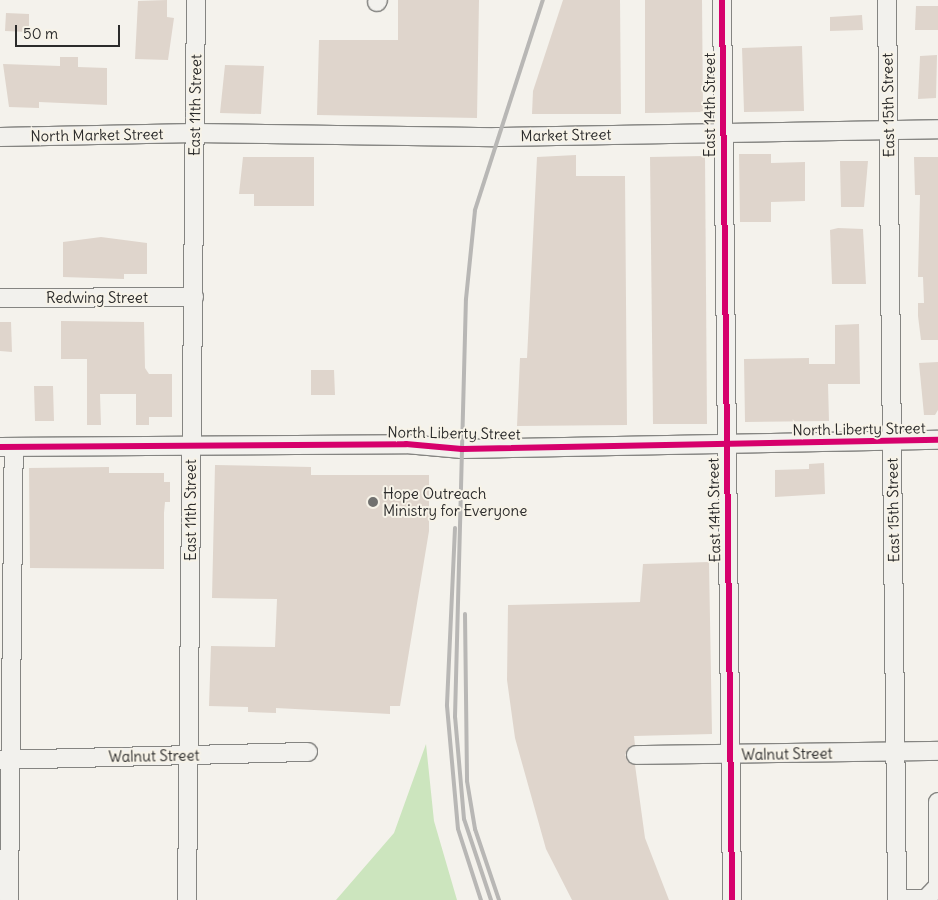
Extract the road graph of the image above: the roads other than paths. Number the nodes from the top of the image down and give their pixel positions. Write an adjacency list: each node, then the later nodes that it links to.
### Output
1 (196, 0): 7 (street, East 11th Street)
2 (722, 0): 6 (street, East 14th Street)
3 (887, 0): 5 (street, East 15th Street)
4 (938, 129): 5 (street, Market Street)
5 (889, 130): 6 (street, Market Street); 12 (street, East 15th Street)
6 (722, 132): 7 (street, Market Street); 14 (street, East 14th Street)
7 (195, 133): 8 (street, North Market Street); 9 (street, East 11th Street)
8 (0, 137)
9 (194, 297): 10 (street, Redwing Street); 13 (street, East 11th Street)
10 (0, 298)
11 (938, 440): 12 (street, North Liberty Street)
12 (892, 441): 14 (street, North Liberty Street); 18 (street, East 15th Street)
13 (191, 444): 14 (street, North Liberty Street); 15 (street, North Liberty Street); 19 (street, East 11th Street)
14 (726, 444): 21 (street, East 14th Street)
15 (7, 447): 22 (street)
16 (938, 751): 18 (street, Walnut Street)
17 (308, 752): 19 (street, Walnut Street)
18 (896, 752): 21 (street, Walnut Street); 27 (street, East 15th Street)
19 (186, 755): 22 (street, Walnut Street); 25 (street, East 11th Street)
20 (636, 755): 21 (street, Walnut Street)
21 (730, 755): 26 (street, East 14th Street)
22 (5, 760): 24 (street)
23 (938, 802): 27 (street)
24 (9, 900)
25 (188, 900)
26 (732, 900)
27 (897, 900)

